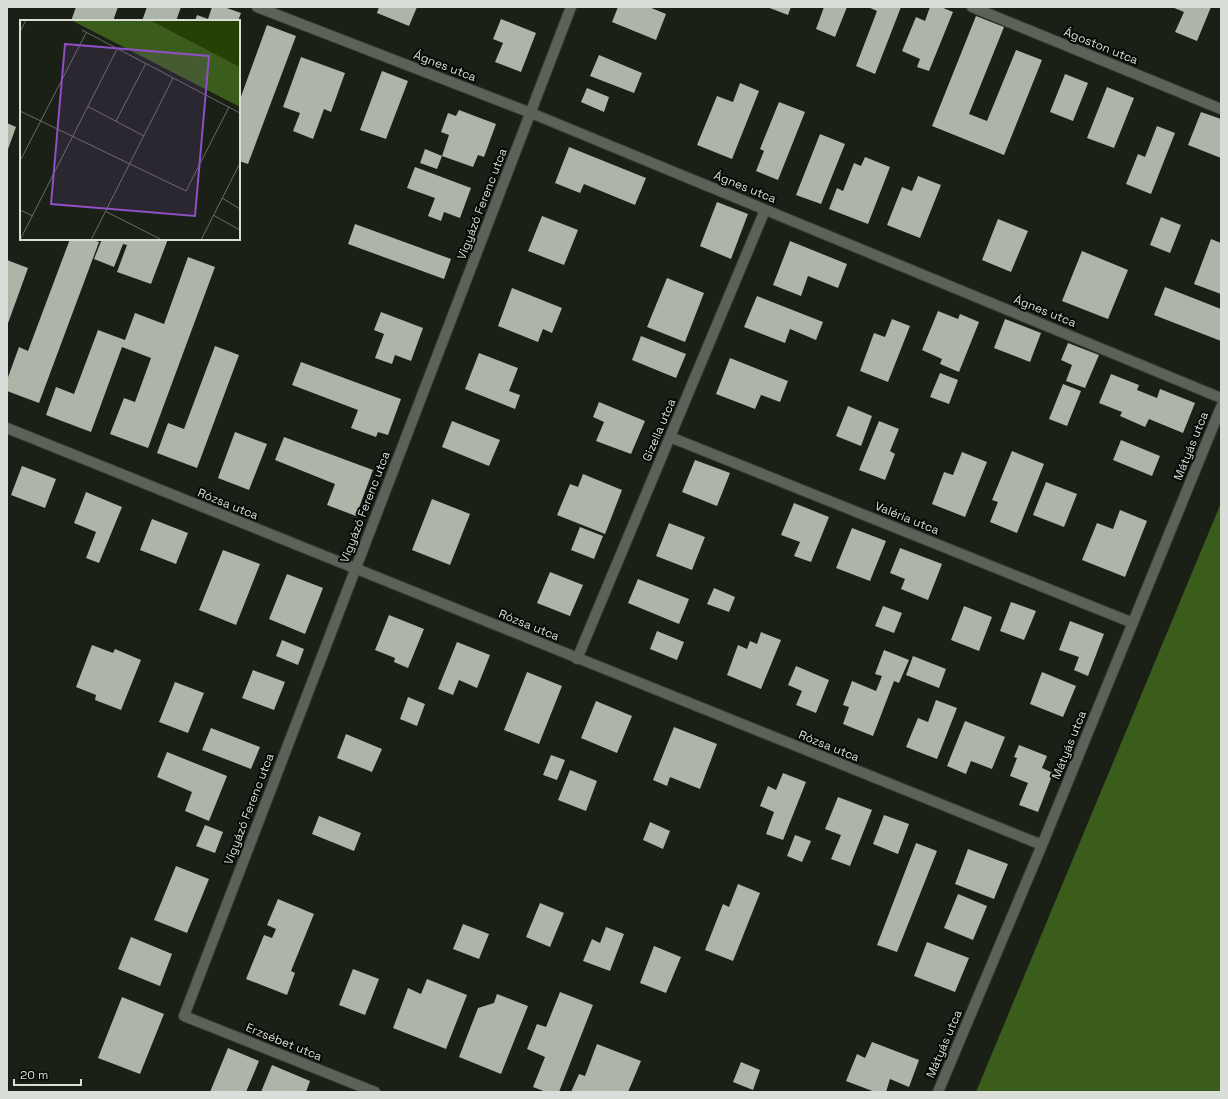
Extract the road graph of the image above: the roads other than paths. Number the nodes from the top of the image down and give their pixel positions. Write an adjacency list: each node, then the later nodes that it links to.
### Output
1 (257, 7): 5 (street, Ágnes utca)
2 (571, 7): 5 (street, Vigyázó Ferenc utca)
3 (972, 7): 4 (street, Ágoston utca)
4 (1221, 109)
5 (531, 113): 6 (street, Ágnes utca); 11 (street, Vigyázó Ferenc utca)
6 (765, 210): 7 (street, Ágnes utca); 10 (street, Gizella utca)
7 (1221, 398)
8 (1221, 407): 12 (street, Mátyás utca)
9 (7, 428): 11 (street, Rózsa utca)
10 (670, 437): 12 (street, Valéria utca); 13 (street, Gizella utca)
11 (355, 568): 13 (street, Rózsa utca); 15 (street, Vigyázó Ferenc utca)
12 (1133, 623): 14 (street, Mátyás utca)
13 (577, 659): 14 (street, Rózsa utca)
14 (1042, 845): 17 (street, Mátyás utca)
15 (184, 1016): 16 (street, Erzsébet utca)
16 (375, 1092)
17 (938, 1092)

